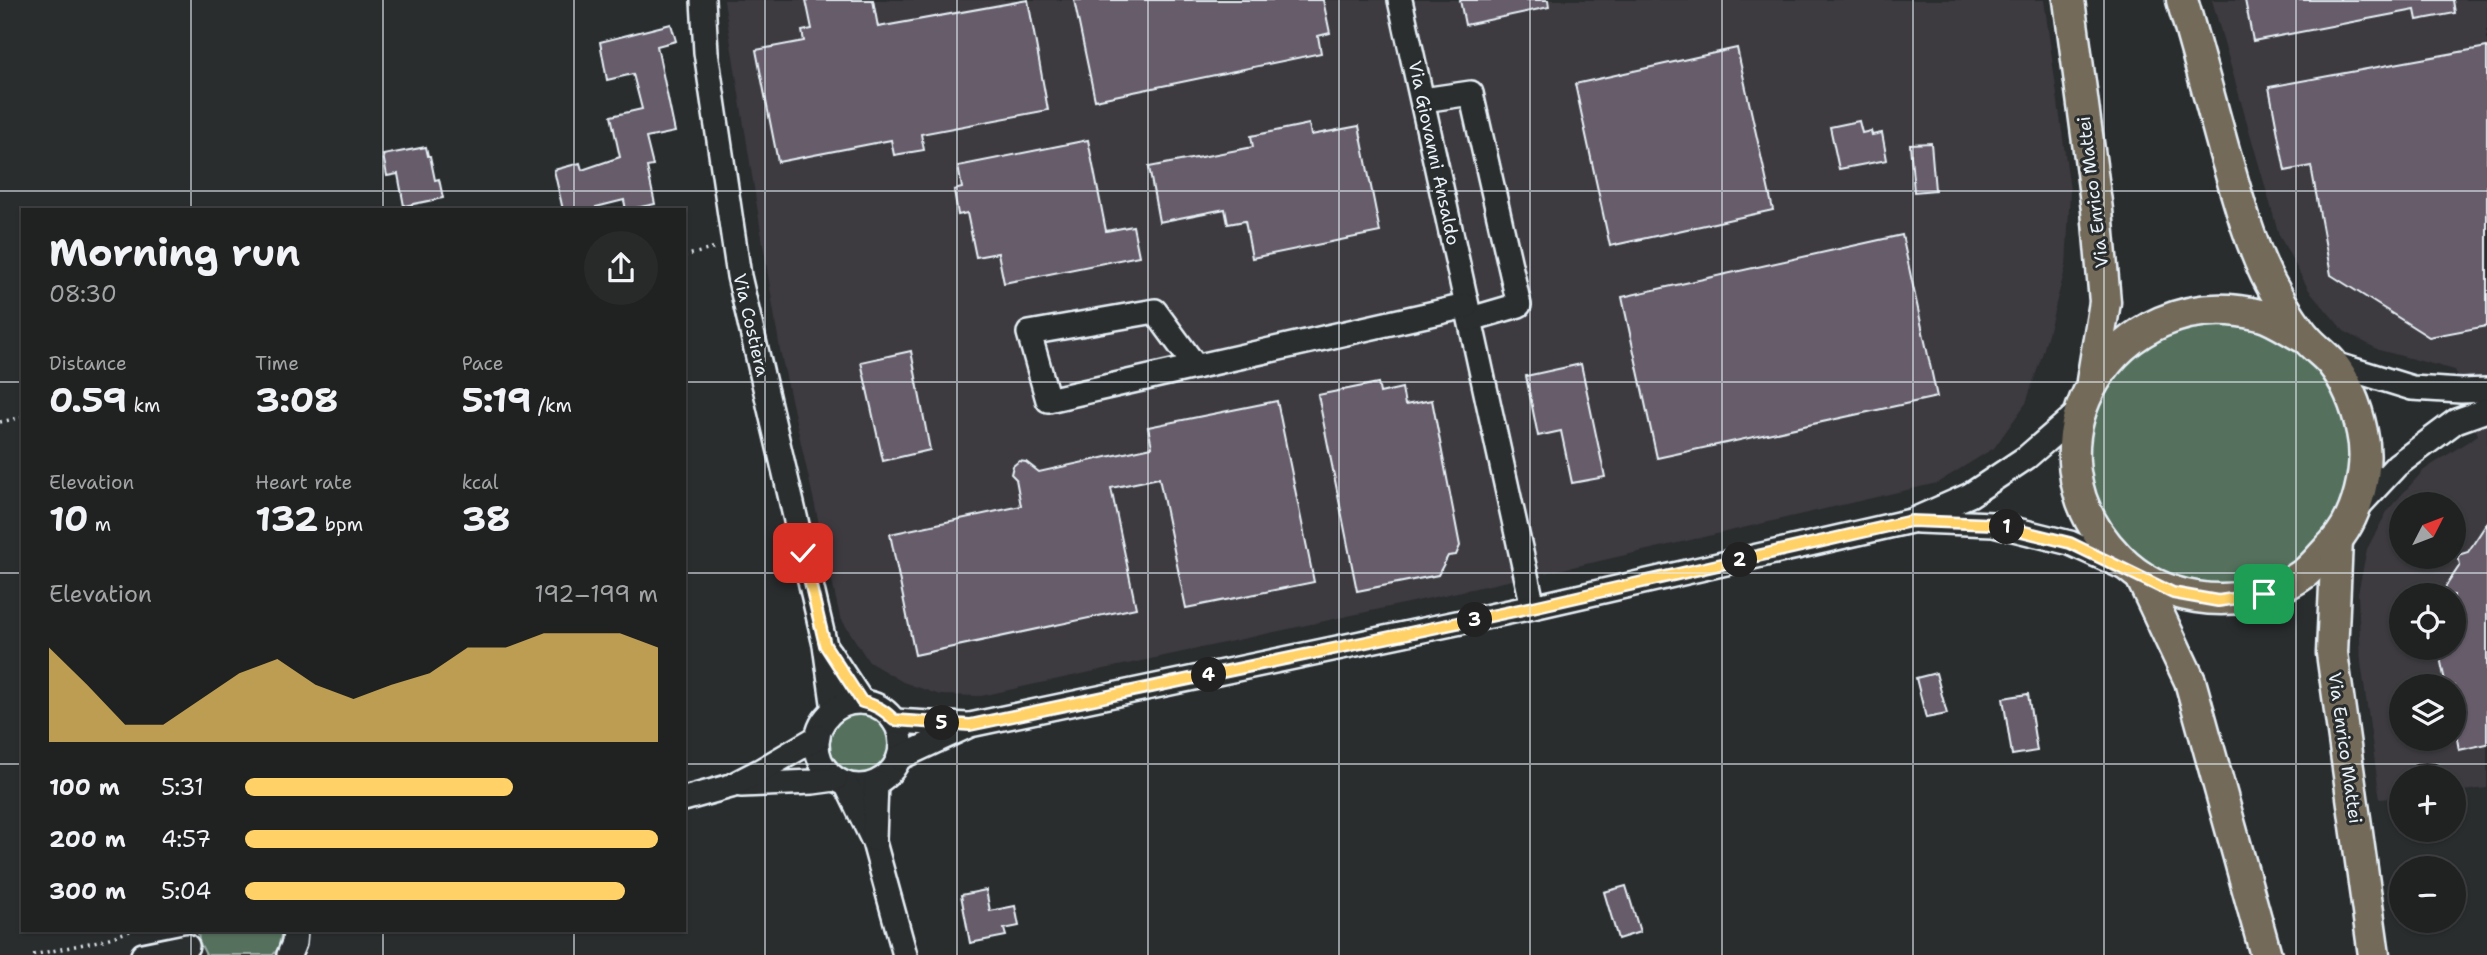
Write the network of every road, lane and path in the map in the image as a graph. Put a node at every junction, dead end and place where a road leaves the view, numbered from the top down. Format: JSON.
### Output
{"nodes":[{"id":1,"x":703,"y":0,"type":"edge"},
{"id":2,"x":1400,"y":0,"type":"edge"},
{"id":3,"x":2069,"y":0,"type":"edge"},
{"id":4,"x":2182,"y":0,"type":"edge"},
{"id":5,"x":1423,"y":100,"type":"junction"},
{"id":6,"x":734,"y":244,"type":"junction"},
{"id":7,"x":686,"y":256,"type":"edge"},
{"id":8,"x":1469,"y":312,"type":"junction"},
{"id":9,"x":2305,"y":338,"type":"junction"},
{"id":10,"x":2332,"y":363,"type":"junction"},
{"id":11,"x":1196,"y":367,"type":"junction"},
{"id":12,"x":2092,"y":383,"type":"junction"},
{"id":13,"x":2487,"y":390,"type":"edge"},
{"id":14,"x":2487,"y":410,"type":"edge"},
{"id":15,"x":2080,"y":411,"type":"junction"},
{"id":16,"x":21,"y":417,"type":"edge"},
{"id":17,"x":0,"y":422,"type":"edge"},
{"id":18,"x":2353,"y":512,"type":"junction"},
{"id":19,"x":1911,"y":521,"type":"junction"},
{"id":20,"x":2337,"y":540,"type":"junction"},
{"id":21,"x":2137,"y":574,"type":"junction"},
{"id":22,"x":1533,"y":607,"type":"junction"},
{"id":23,"x":825,"y":645,"type":"junction"},
{"id":24,"x":862,"y":702,"type":"junction"},
{"id":25,"x":834,"y":710,"type":"junction"},
{"id":26,"x":894,"y":720,"type":"junction"},
{"id":27,"x":970,"y":725,"type":"junction"},
{"id":28,"x":818,"y":737,"type":"junction"},
{"id":29,"x":899,"y":758,"type":"junction"},
{"id":30,"x":841,"y":781,"type":"junction"},
{"id":31,"x":876,"y":783,"type":"junction"},
{"id":32,"x":731,"y":786,"type":"junction"},
{"id":33,"x":686,"y":798,"type":"edge"},
{"id":34,"x":874,"y":842,"type":"junction"},
{"id":35,"x":127,"y":932,"type":"edge"},
{"id":36,"x":295,"y":932,"type":"edge"},
{"id":37,"x":188,"y":944,"type":"edge"},
{"id":38,"x":33,"y":955,"type":"edge"},
{"id":39,"x":143,"y":955,"type":"edge"},
{"id":40,"x":289,"y":955,"type":"edge"},
{"id":41,"x":905,"y":955,"type":"edge"},
{"id":42,"x":2266,"y":955,"type":"edge"},
{"id":43,"x":2374,"y":955,"type":"edge"}],
"edges":[{"from":1,"to":6,"type":"street","name":"Via Costiera"},
{"from":2,"to":5,"type":"street","name":"Via Giovanni Ansaldo"},
{"from":3,"to":12,"type":"main road","name":"Via Enrico Mattei"},
{"from":4,"to":9,"type":"main road"},
{"from":5,"to":8,"type":"street","name":"Via Giovanni Ansaldo"},
{"from":5,"to":8,"type":"street"},
{"from":6,"to":7,"type":"path"},
{"from":6,"to":23,"type":"street","name":"Via Costiera"},
{"from":8,"to":11,"type":"street"},
{"from":8,"to":22,"type":"street","name":"Via Giovanni Ansaldo"},
{"from":9,"to":10,"type":"main road"},
{"from":9,"to":12,"type":"main road"},
{"from":10,"to":13,"type":"street"},
{"from":10,"to":18,"type":"main road"},
{"from":11,"to":11,"type":"street"},
{"from":12,"to":15,"type":"main road"},
{"from":14,"to":18,"type":"street"},
{"from":15,"to":19,"type":"street"},
{"from":15,"to":21,"type":"main road"},
{"from":16,"to":17,"type":"path"},
{"from":18,"to":20,"type":"main road"},
{"from":19,"to":21,"type":"street"},
{"from":19,"to":22,"type":"street"},
{"from":20,"to":21,"type":"main road"},
{"from":20,"to":43,"type":"main road","name":"Via Enrico Mattei"},
{"from":21,"to":42,"type":"main road"},
{"from":22,"to":27,"type":"street"},
{"from":23,"to":24,"type":"street","name":"Via Costiera"},
{"from":23,"to":25,"type":"street","name":"Via Costiera"},
{"from":24,"to":25,"type":"street"},
{"from":24,"to":26,"type":"street"},
{"from":25,"to":28,"type":"street"},
{"from":26,"to":27,"type":"street"},
{"from":26,"to":29,"type":"street"},
{"from":27,"to":29,"type":"street"},
{"from":28,"to":30,"type":"street"},
{"from":28,"to":32,"type":"street"},
{"from":29,"to":31,"type":"street"},
{"from":30,"to":31,"type":"street"},
{"from":30,"to":32,"type":"street"},
{"from":30,"to":34,"type":"street"},
{"from":31,"to":34,"type":"street"},
{"from":32,"to":33,"type":"street"},
{"from":34,"to":41,"type":"street"},
{"from":35,"to":38,"type":"path"},
{"from":36,"to":40,"type":"street"},
{"from":37,"to":39,"type":"street"}]}
